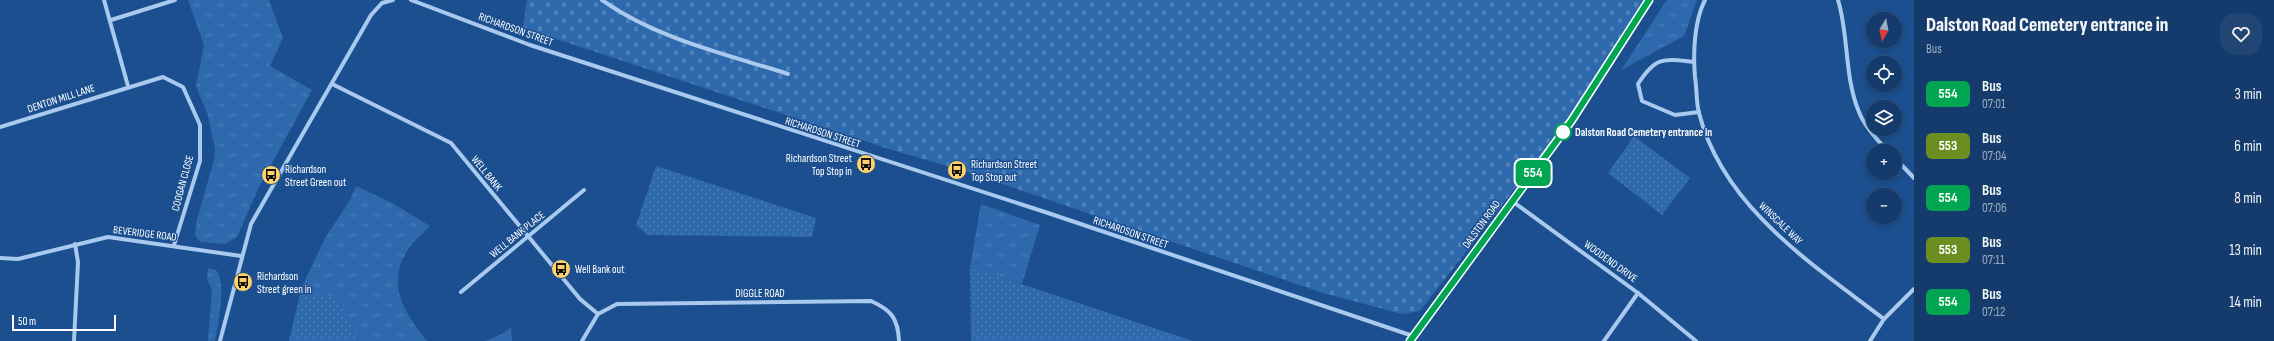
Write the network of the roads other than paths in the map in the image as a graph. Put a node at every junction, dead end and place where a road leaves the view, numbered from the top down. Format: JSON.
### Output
{"nodes":[{"id":1,"x":104,"y":0,"type":"edge"},
{"id":2,"x":174,"y":0,"type":"edge"},
{"id":3,"x":378,"y":0,"type":"edge"},
{"id":4,"x":393,"y":0,"type":"edge"},
{"id":5,"x":411,"y":0,"type":"edge"},
{"id":6,"x":602,"y":0,"type":"edge"},
{"id":7,"x":1649,"y":0,"type":"edge"},
{"id":8,"x":1705,"y":0,"type":"edge"},
{"id":9,"x":1838,"y":0,"type":"edge"},
{"id":10,"x":382,"y":4,"type":"junction"},
{"id":11,"x":111,"y":20,"type":"junction"},
{"id":12,"x":1694,"y":62,"type":"junction"},
{"id":13,"x":788,"y":74,"type":"dead end"},
{"id":14,"x":332,"y":84,"type":"junction"},
{"id":15,"x":128,"y":86,"type":"junction"},
{"id":16,"x":1699,"y":112,"type":"junction"},
{"id":17,"x":0,"y":127,"type":"edge"},
{"id":18,"x":1883,"y":144,"type":"edge"},
{"id":19,"x":1902,"y":165,"type":"edge"},
{"id":20,"x":1914,"y":178,"type":"edge"},
{"id":21,"x":584,"y":190,"type":"dead end"},
{"id":22,"x":1512,"y":201,"type":"junction"},
{"id":23,"x":528,"y":238,"type":"junction"},
{"id":24,"x":75,"y":244,"type":"junction"},
{"id":25,"x":174,"y":245,"type":"junction"},
{"id":26,"x":241,"y":256,"type":"junction"},
{"id":27,"x":0,"y":258,"type":"edge"},
{"id":28,"x":1914,"y":289,"type":"edge"},
{"id":29,"x":460,"y":292,"type":"dead end"},
{"id":30,"x":1638,"y":292,"type":"junction"},
{"id":31,"x":598,"y":314,"type":"junction"},
{"id":32,"x":1884,"y":319,"type":"junction"},
{"id":33,"x":1411,"y":338,"type":"edge"},
{"id":34,"x":74,"y":341,"type":"edge"},
{"id":35,"x":220,"y":341,"type":"edge"},
{"id":36,"x":582,"y":341,"type":"edge"},
{"id":37,"x":899,"y":341,"type":"edge"},
{"id":38,"x":1604,"y":341,"type":"edge"},
{"id":39,"x":1696,"y":341,"type":"edge"},
{"id":40,"x":1870,"y":341,"type":"edge"}],
"edges":[{"from":1,"to":11,"type":"street"},
{"from":2,"to":11,"type":"street"},
{"from":3,"to":10,"type":"street"},
{"from":4,"to":10,"type":"street"},
{"from":5,"to":33,"type":"street","name":"RICHARDSON STREET"},
{"from":6,"to":13,"type":"street"},
{"from":7,"to":22,"type":"main road","name":"DALSTON ROAD"},
{"from":8,"to":12,"type":"street","name":"WINSCALE WAY"},
{"from":9,"to":18,"type":"street"},
{"from":10,"to":14,"type":"street"},
{"from":11,"to":15,"type":"street"},
{"from":12,"to":16,"type":"street","name":"WINSCALE WAY"},
{"from":12,"to":16,"type":"street"},
{"from":14,"to":23,"type":"street","name":"WELL BANK"},
{"from":14,"to":26,"type":"street"},
{"from":15,"to":17,"type":"street","name":"DENTON MILL LANE"},
{"from":15,"to":25,"type":"street","name":"COOGAN CLOSE"},
{"from":16,"to":32,"type":"street","name":"WINSCALE WAY"},
{"from":19,"to":20,"type":"street"},
{"from":21,"to":23,"type":"street","name":"WELL BANK PLACE"},
{"from":22,"to":30,"type":"street","name":"WOODEND DRIVE"},
{"from":22,"to":33,"type":"main road","name":"DALSTON ROAD"},
{"from":23,"to":29,"type":"street","name":"WELL BANK PLACE"},
{"from":23,"to":31,"type":"street","name":"WELL BANK"},
{"from":24,"to":25,"type":"street","name":"BEVERIDGE ROAD"},
{"from":24,"to":27,"type":"street","name":"BEVERIDGE ROAD"},
{"from":24,"to":34,"type":"street"},
{"from":25,"to":26,"type":"street","name":"BEVERIDGE ROAD"},
{"from":26,"to":35,"type":"street"},
{"from":28,"to":32,"type":"street"},
{"from":30,"to":38,"type":"street"},
{"from":30,"to":39,"type":"street","name":"WOODEND DRIVE"},
{"from":31,"to":36,"type":"street"},
{"from":31,"to":37,"type":"street","name":"DIGGLE ROAD"},
{"from":32,"to":40,"type":"street"}]}
